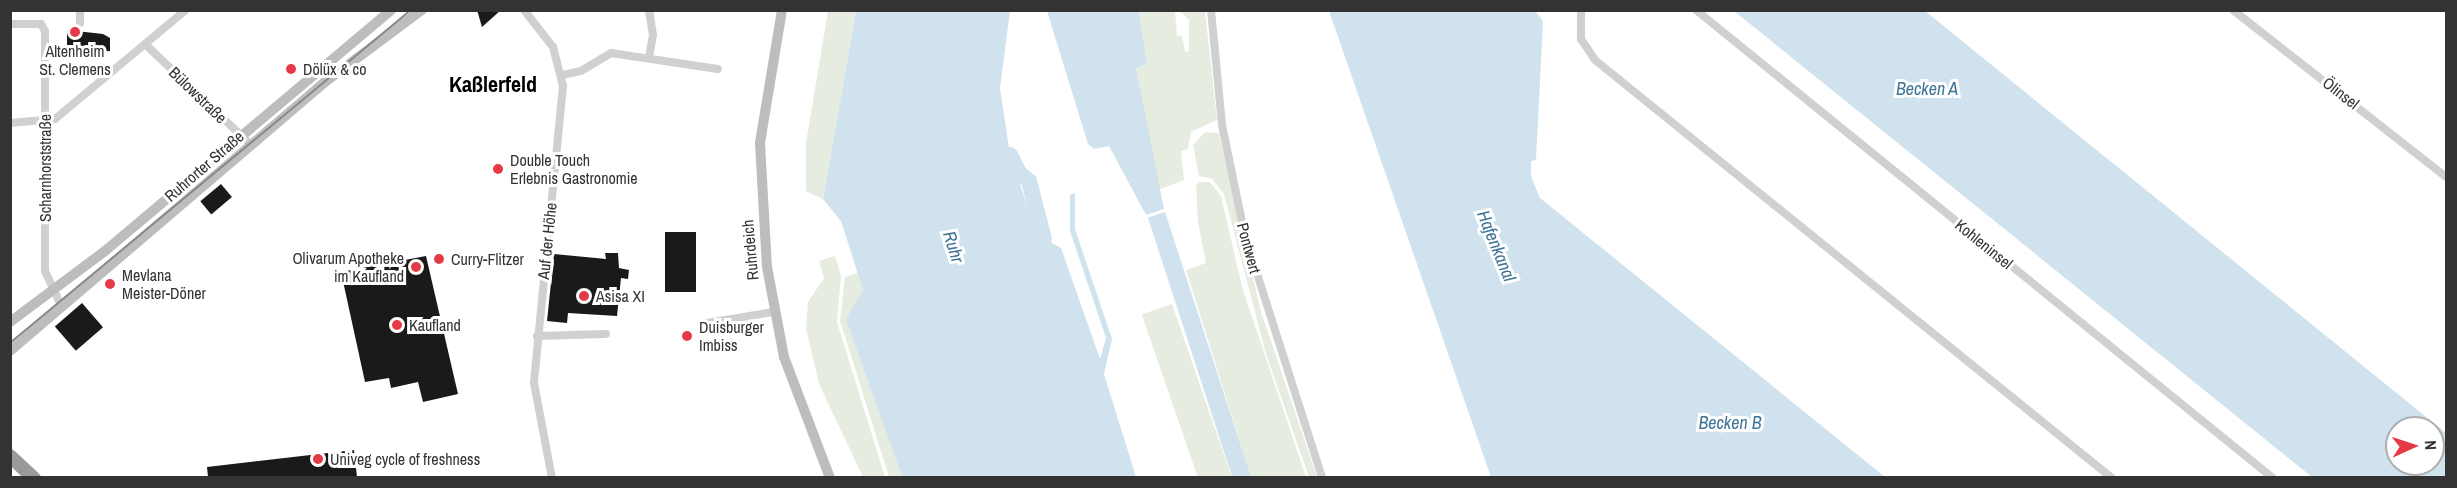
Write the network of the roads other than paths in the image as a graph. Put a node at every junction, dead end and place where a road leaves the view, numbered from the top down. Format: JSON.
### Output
{"nodes":[{"id":1,"x":80,"y":10,"type":"edge"},
{"id":2,"x":186,"y":10,"type":"edge"},
{"id":3,"x":391,"y":10,"type":"edge"},
{"id":4,"x":422,"y":10,"type":"edge"},
{"id":5,"x":524,"y":10,"type":"edge"},
{"id":6,"x":648,"y":10,"type":"edge"},
{"id":7,"x":782,"y":10,"type":"edge"},
{"id":8,"x":1211,"y":10,"type":"edge"},
{"id":9,"x":1581,"y":10,"type":"edge"},
{"id":10,"x":1695,"y":10,"type":"edge"},
{"id":11,"x":2233,"y":10,"type":"edge"},
{"id":12,"x":80,"y":23,"type":"dead end"},
{"id":13,"x":10,"y":24,"type":"edge"},
{"id":14,"x":145,"y":44,"type":"junction"},
{"id":15,"x":650,"y":58,"type":"junction"},
{"id":16,"x":718,"y":69,"type":"dead end"},
{"id":17,"x":562,"y":75,"type":"junction"},
{"id":18,"x":10,"y":123,"type":"edge"},
{"id":19,"x":45,"y":123,"type":"junction"},
{"id":20,"x":241,"y":136,"type":"junction"},
{"id":21,"x":250,"y":145,"type":"junction"},
{"id":22,"x":2446,"y":177,"type":"edge"},
{"id":23,"x":50,"y":290,"type":"junction"},
{"id":24,"x":62,"y":307,"type":"junction"},
{"id":25,"x":773,"y":312,"type":"junction"},
{"id":26,"x":10,"y":322,"type":"edge"},
{"id":27,"x":701,"y":324,"type":"dead end"},
{"id":28,"x":606,"y":334,"type":"dead end"},
{"id":29,"x":537,"y":336,"type":"junction"},
{"id":30,"x":10,"y":351,"type":"edge"},
{"id":31,"x":13,"y":458,"type":"edge"},
{"id":32,"x":34,"y":477,"type":"edge"},
{"id":33,"x":552,"y":477,"type":"edge"},
{"id":34,"x":831,"y":477,"type":"edge"},
{"id":35,"x":1322,"y":477,"type":"edge"},
{"id":36,"x":2112,"y":477,"type":"edge"},
{"id":37,"x":2273,"y":477,"type":"edge"}],
"edges":[{"from":1,"to":12,"type":"street"},
{"from":2,"to":14,"type":"street"},
{"from":3,"to":20,"type":"main road","name":"Ruhrorter Straße"},
{"from":4,"to":21,"type":"main road","name":"Ruhrorter Straße"},
{"from":5,"to":17,"type":"street","name":"Auf der Höhe"},
{"from":6,"to":15,"type":"street"},
{"from":7,"to":25,"type":"main road","name":"Ruhrdeich"},
{"from":8,"to":35,"type":"street","name":"Pontwert"},
{"from":9,"to":36,"type":"street"},
{"from":10,"to":37,"type":"street","name":"Kohleninsel"},
{"from":11,"to":22,"type":"street","name":"Ölinsel"},
{"from":13,"to":19,"type":"street","name":"Scharnhorststraße"},
{"from":14,"to":19,"type":"street"},
{"from":14,"to":20,"type":"street","name":"Bülowstraße"},
{"from":15,"to":16,"type":"street"},
{"from":15,"to":17,"type":"street"},
{"from":17,"to":29,"type":"street","name":"Auf der Höhe"},
{"from":18,"to":19,"type":"street"},
{"from":19,"to":23,"type":"street","name":"Scharnhorststraße"},
{"from":20,"to":21,"type":"street","name":"Bülowstraße"},
{"from":20,"to":23,"type":"main road","name":"Ruhrorter Straße"},
{"from":21,"to":24,"type":"main road","name":"Ruhrorter Straße"},
{"from":23,"to":24,"type":"street","name":"Scharnhorststraße"},
{"from":23,"to":26,"type":"main road","name":"Ruhrorter Straße"},
{"from":24,"to":30,"type":"main road","name":"Ruhrorter Straße"},
{"from":25,"to":27,"type":"street"},
{"from":25,"to":34,"type":"main road","name":"Ruhrdeich"},
{"from":28,"to":29,"type":"street"},
{"from":29,"to":33,"type":"street","name":"Auf der Höhe"},
{"from":31,"to":32,"type":"highway"}]}
